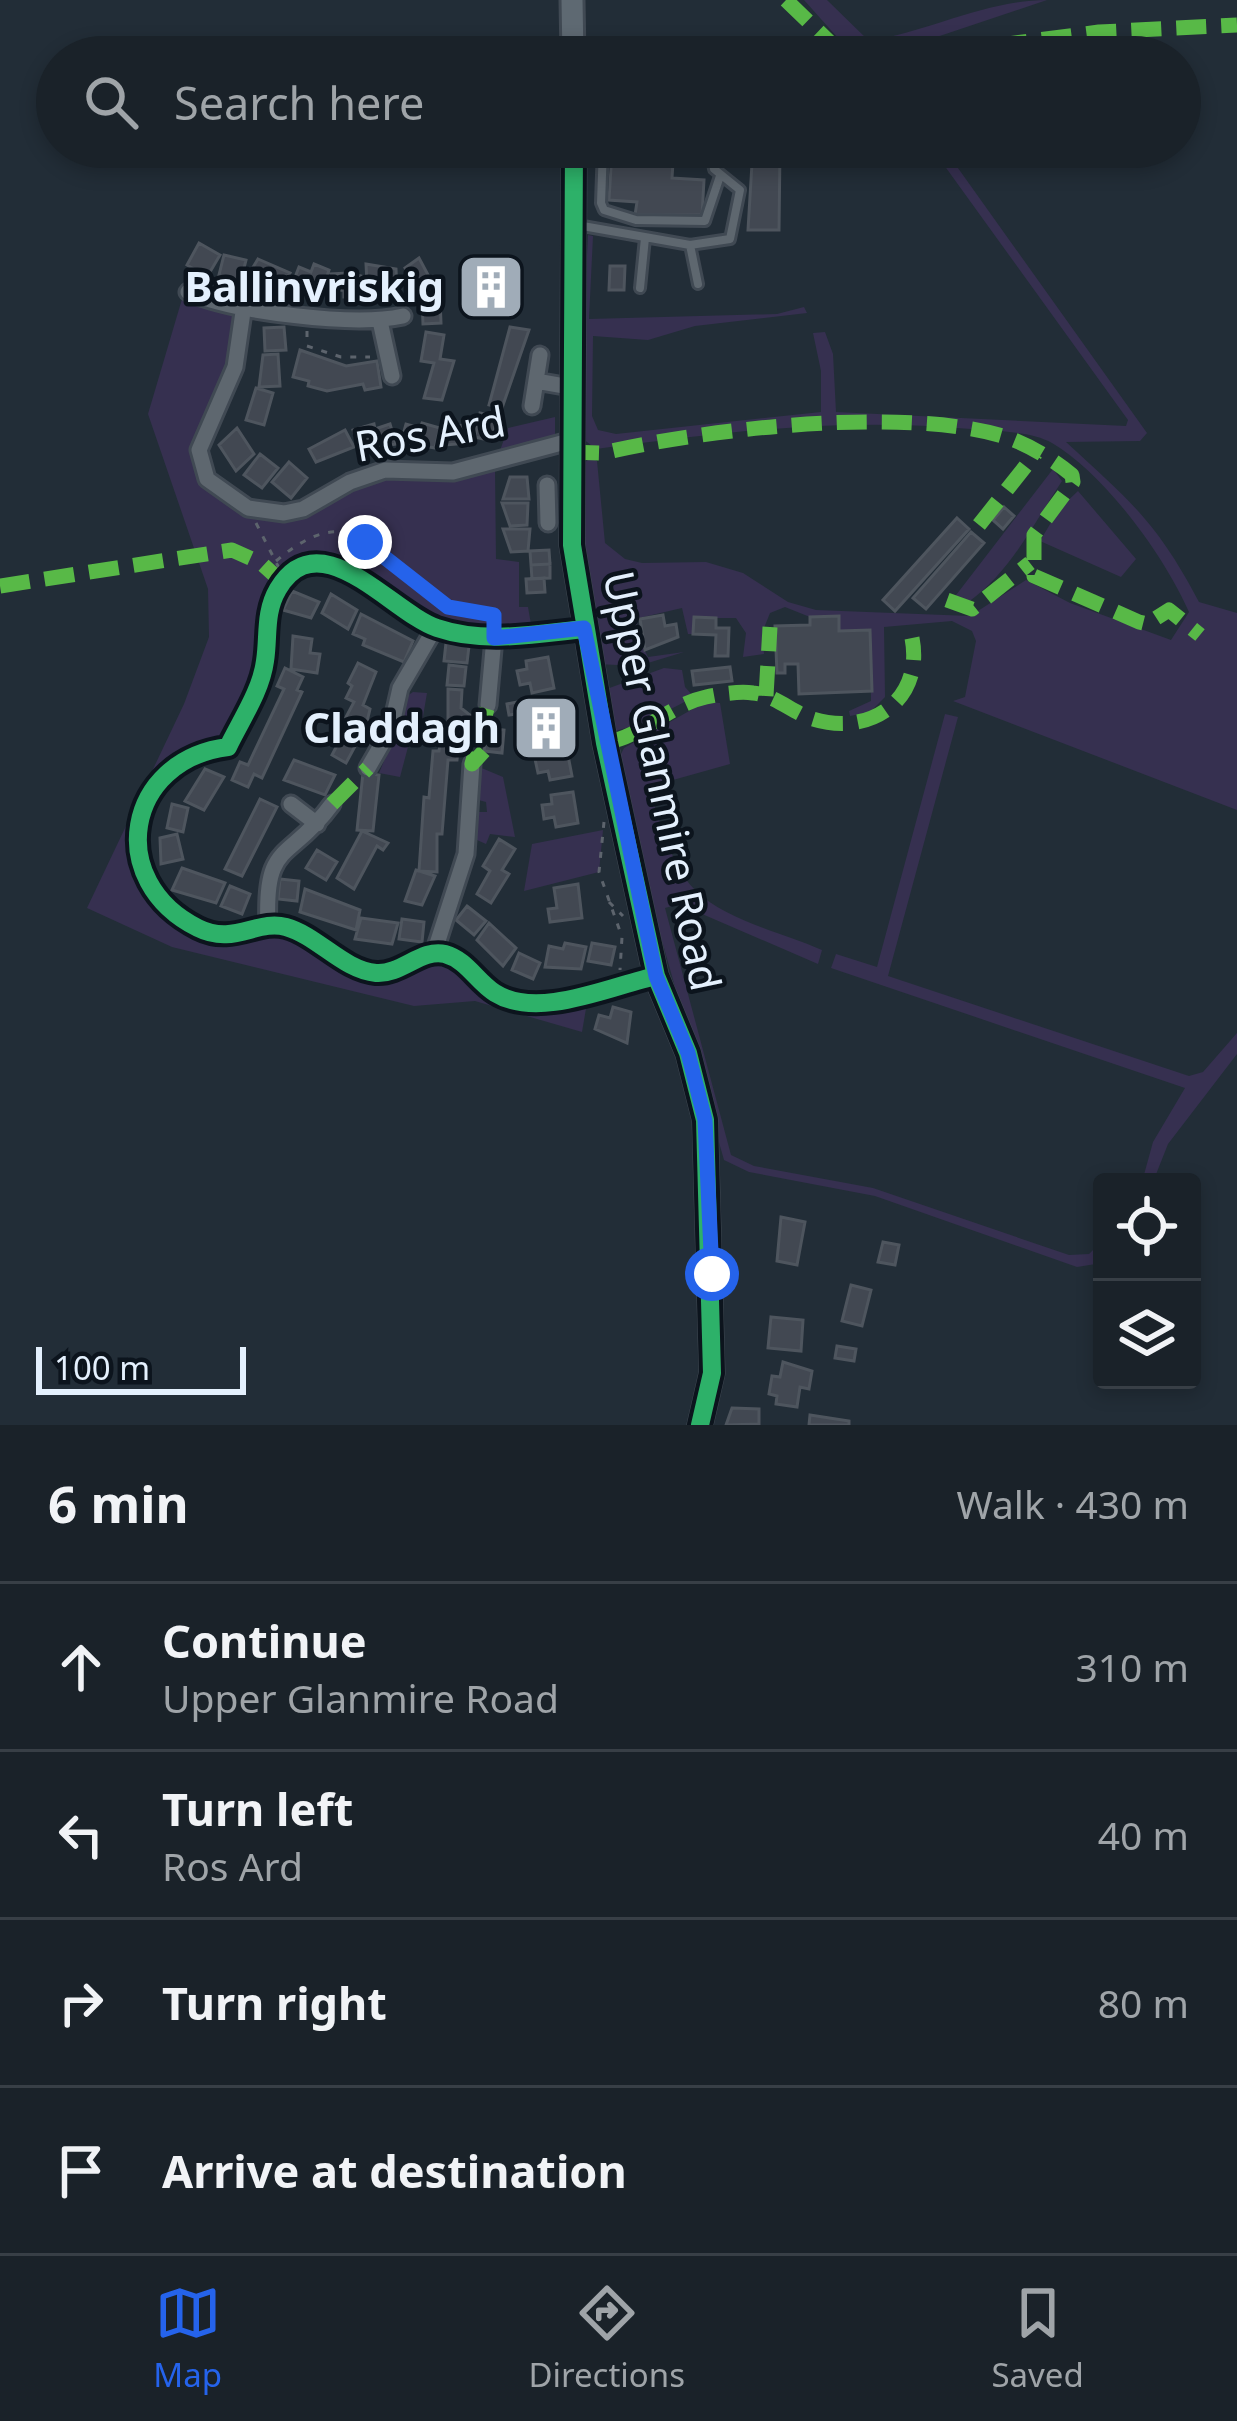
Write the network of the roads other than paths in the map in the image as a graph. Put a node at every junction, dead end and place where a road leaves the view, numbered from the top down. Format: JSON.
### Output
{"nodes":[{"id":1,"x":572,"y":0,"type":"edge"},
{"id":2,"x":572,"y":36,"type":"edge"},
{"id":3,"x":574,"y":168,"type":"edge"},
{"id":4,"x":603,"y":168,"type":"edge"},
{"id":5,"x":718,"y":168,"type":"edge"},
{"id":6,"x":720,"y":176,"type":"junction"},
{"id":7,"x":574,"y":225,"type":"junction"},
{"id":8,"x":644,"y":238,"type":"junction"},
{"id":9,"x":690,"y":245,"type":"junction"},
{"id":10,"x":698,"y":284,"type":"dead end"},
{"id":11,"x":640,"y":288,"type":"dead end"},
{"id":12,"x":188,"y":292,"type":"dead end"},
{"id":13,"x":243,"y":312,"type":"junction"},
{"id":14,"x":403,"y":316,"type":"dead end"},
{"id":15,"x":380,"y":321,"type":"junction"},
{"id":16,"x":540,"y":355,"type":"dead end"},
{"id":17,"x":392,"y":376,"type":"dead end"},
{"id":18,"x":536,"y":381,"type":"junction"},
{"id":19,"x":570,"y":387,"type":"junction"},
{"id":20,"x":532,"y":406,"type":"dead end"},
{"id":21,"x":569,"y":440,"type":"junction"},
{"id":22,"x":547,"y":485,"type":"dead end"},
{"id":23,"x":571,"y":506,"type":"junction"},
{"id":24,"x":435,"y":628,"type":"junction"},
{"id":25,"x":584,"y":628,"type":"junction"},
{"id":26,"x":494,"y":638,"type":"junction"},
{"id":27,"x":488,"y":705,"type":"dead end"},
{"id":28,"x":472,"y":764,"type":"dead end"},
{"id":29,"x":368,"y":768,"type":"dead end"},
{"id":30,"x":291,"y":804,"type":"dead end"},
{"id":31,"x":332,"y":804,"type":"dead end"},
{"id":32,"x":317,"y":824,"type":"junction"},
{"id":33,"x":268,"y":926,"type":"junction"},
{"id":34,"x":434,"y":952,"type":"junction"},
{"id":35,"x":656,"y":976,"type":"junction"},
{"id":36,"x":700,"y":1425,"type":"edge"}],
"edges":[{"from":1,"to":2,"type":"main road"},
{"from":3,"to":7,"type":"main road","name":"Upper Glanmire Road"},
{"from":4,"to":6,"type":"lane"},
{"from":5,"to":6,"type":"lane"},
{"from":6,"to":9,"type":"lane"},
{"from":7,"to":8,"type":"lane"},
{"from":7,"to":19,"type":"main road","name":"Upper Glanmire Road"},
{"from":8,"to":9,"type":"lane"},
{"from":8,"to":11,"type":"lane"},
{"from":9,"to":10,"type":"lane"},
{"from":12,"to":13,"type":"street"},
{"from":13,"to":15,"type":"street"},
{"from":13,"to":21,"type":"street","name":"Ros Ard"},
{"from":14,"to":15,"type":"street"},
{"from":15,"to":17,"type":"street","name":"Ros Ard"},
{"from":16,"to":18,"type":"street","name":"Ros Ard"},
{"from":18,"to":19,"type":"street","name":"Ros Ard"},
{"from":18,"to":20,"type":"street","name":"Ros Ard"},
{"from":19,"to":21,"type":"main road","name":"Upper Glanmire Road"},
{"from":21,"to":23,"type":"main road","name":"Upper Glanmire Road"},
{"from":22,"to":23,"type":"street"},
{"from":23,"to":25,"type":"main road","name":"Upper Glanmire Road"},
{"from":24,"to":26,"type":"street"},
{"from":24,"to":29,"type":"street"},
{"from":24,"to":33,"type":"street"},
{"from":25,"to":26,"type":"street"},
{"from":25,"to":35,"type":"main road","name":"Upper Glanmire Road"},
{"from":26,"to":27,"type":"street"},
{"from":28,"to":34,"type":"street"},
{"from":30,"to":32,"type":"street"},
{"from":31,"to":32,"type":"street"},
{"from":32,"to":33,"type":"street"},
{"from":33,"to":34,"type":"street"},
{"from":34,"to":35,"type":"street"},
{"from":35,"to":36,"type":"main road","name":"Upper Glanmire Road"}]}
